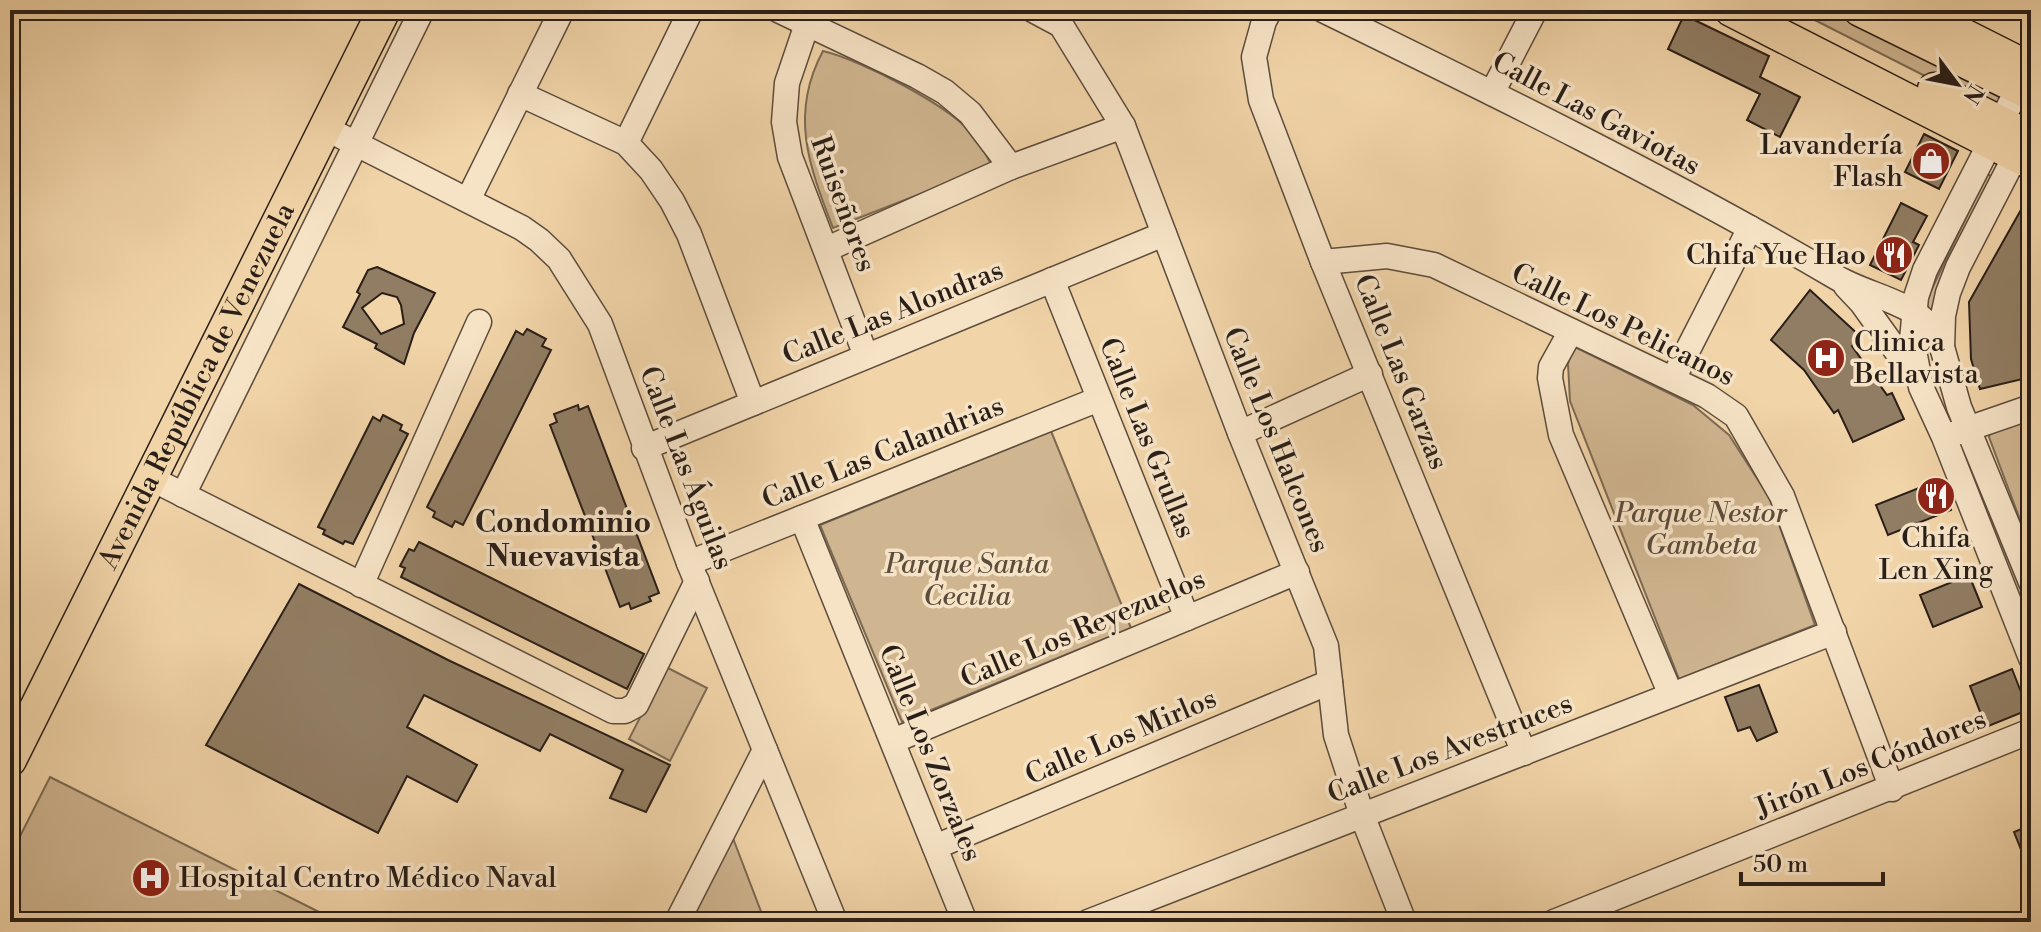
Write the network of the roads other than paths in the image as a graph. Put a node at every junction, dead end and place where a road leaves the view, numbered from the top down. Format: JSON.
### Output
{"nodes":[{"id":1,"x":384,"y":10,"type":"edge"},
{"id":2,"x":422,"y":10,"type":"edge"},
{"id":3,"x":562,"y":10,"type":"edge"},
{"id":4,"x":691,"y":10,"type":"edge"},
{"id":5,"x":778,"y":10,"type":"edge"},
{"id":6,"x":1033,"y":10,"type":"edge"},
{"id":7,"x":1270,"y":10,"type":"edge"},
{"id":8,"x":1323,"y":10,"type":"edge"},
{"id":9,"x":1535,"y":10,"type":"edge"},
{"id":10,"x":1731,"y":10,"type":"edge"},
{"id":11,"x":1779,"y":10,"type":"edge"},
{"id":12,"x":1860,"y":10,"type":"edge"},
{"id":13,"x":1914,"y":10,"type":"edge"},
{"id":14,"x":1064,"y":17,"type":"edge"},
{"id":15,"x":807,"y":24,"type":"junction"},
{"id":16,"x":2027,"y":80,"type":"edge"},
{"id":17,"x":1492,"y":93,"type":"junction"},
{"id":18,"x":520,"y":94,"type":"junction"},
{"id":19,"x":1123,"y":126,"type":"junction"},
{"id":20,"x":325,"y":128,"type":"junction"},
{"id":21,"x":2018,"y":140,"type":"edge"},
{"id":22,"x":626,"y":143,"type":"junction"},
{"id":23,"x":356,"y":144,"type":"junction"},
{"id":24,"x":1011,"y":167,"type":"junction"},
{"id":25,"x":468,"y":200,"type":"junction"},
{"id":26,"x":1750,"y":228,"type":"junction"},
{"id":27,"x":1164,"y":234,"type":"junction"},
{"id":28,"x":827,"y":249,"type":"junction"},
{"id":29,"x":1323,"y":262,"type":"junction"},
{"id":30,"x":1838,"y":279,"type":"junction"},
{"id":31,"x":1052,"y":280,"type":"junction"},
{"id":32,"x":1914,"y":312,"type":"junction"},
{"id":33,"x":479,"y":322,"type":"dead end"},
{"id":34,"x":1571,"y":331,"type":"junction"},
{"id":35,"x":1942,"y":347,"type":"junction"},
{"id":36,"x":866,"y":356,"type":"junction"},
{"id":37,"x":1370,"y":374,"type":"junction"},
{"id":38,"x":1673,"y":379,"type":"junction"},
{"id":39,"x":1921,"y":387,"type":"junction"},
{"id":40,"x":1099,"y":399,"type":"junction"},
{"id":41,"x":753,"y":403,"type":"junction"},
{"id":42,"x":2031,"y":407,"type":"edge"},
{"id":43,"x":1967,"y":428,"type":"junction"},
{"id":44,"x":1240,"y":433,"type":"junction"},
{"id":45,"x":1944,"y":437,"type":"junction"},
{"id":46,"x":644,"y":448,"type":"junction"},
{"id":47,"x":150,"y":478,"type":"junction"},
{"id":48,"x":183,"y":495,"type":"junction"},
{"id":49,"x":802,"y":518,"type":"junction"},
{"id":50,"x":693,"y":572,"type":"junction"},
{"id":51,"x":1297,"y":572,"type":"junction"},
{"id":52,"x":2031,"y":582,"type":"edge"},
{"id":53,"x":361,"y":585,"type":"junction"},
{"id":54,"x":1187,"y":618,"type":"junction"},
{"id":55,"x":1834,"y":632,"type":"junction"},
{"id":56,"x":2031,"y":658,"type":"edge"},
{"id":57,"x":1330,"y":682,"type":"junction"},
{"id":58,"x":1671,"y":695,"type":"junction"},
{"id":59,"x":2031,"y":731,"type":"edge"},
{"id":60,"x":893,"y":741,"type":"junction"},
{"id":61,"x":765,"y":750,"type":"junction"},
{"id":62,"x":1524,"y":753,"type":"junction"},
{"id":63,"x":10,"y":760,"type":"edge"},
{"id":64,"x":1892,"y":789,"type":"junction"},
{"id":65,"x":1362,"y":815,"type":"junction"},
{"id":66,"x":935,"y":847,"type":"junction"},
{"id":67,"x":1602,"y":913,"type":"edge"},
{"id":68,"x":677,"y":922,"type":"edge"},
{"id":69,"x":835,"y":922,"type":"edge"},
{"id":70,"x":965,"y":922,"type":"edge"},
{"id":71,"x":1088,"y":922,"type":"edge"},
{"id":72,"x":1404,"y":922,"type":"edge"},
{"id":73,"x":1554,"y":922,"type":"edge"}],
"edges":[{"from":1,"to":20,"type":"main road","name":"Avenida República de Venezuela"},
{"from":2,"to":23,"type":"street"},
{"from":3,"to":18,"type":"street"},
{"from":4,"to":22,"type":"street"},
{"from":5,"to":15,"type":"street"},
{"from":6,"to":14,"type":"street","name":"Calle Los Halcones"},
{"from":7,"to":29,"type":"street","name":"Calle Las Garzas"},
{"from":8,"to":17,"type":"street","name":"Calle Las Gaviotas"},
{"from":9,"to":17,"type":"street"},
{"from":10,"to":21,"type":"main road"},
{"from":11,"to":21,"type":"main road"},
{"from":12,"to":16,"type":"main road"},
{"from":13,"to":16,"type":"main road"},
{"from":14,"to":19,"type":"street","name":"Calle Los Halcones"},
{"from":15,"to":24,"type":"street"},
{"from":15,"to":28,"type":"street","name":"Ruiseñores"},
{"from":16,"to":21,"type":"street"},
{"from":17,"to":26,"type":"street","name":"Calle Las Gaviotas"},
{"from":18,"to":22,"type":"street"},
{"from":18,"to":25,"type":"street"},
{"from":19,"to":24,"type":"street"},
{"from":19,"to":27,"type":"street","name":"Calle Los Halcones"},
{"from":20,"to":23,"type":"street","name":"Calle Las Águilas"},
{"from":20,"to":47,"type":"main road","name":"Avenida República de Venezuela"},
{"from":21,"to":32,"type":"street"},
{"from":21,"to":35,"type":"street"},
{"from":22,"to":41,"type":"street"},
{"from":23,"to":25,"type":"street","name":"Calle Las Águilas"},
{"from":23,"to":48,"type":"street"},
{"from":24,"to":28,"type":"street"},
{"from":25,"to":46,"type":"street","name":"Calle Las Águilas"},
{"from":26,"to":30,"type":"street","name":"Calle Las Gaviotas"},
{"from":26,"to":38,"type":"street"},
{"from":27,"to":31,"type":"street","name":"Calle Las Alondras"},
{"from":27,"to":44,"type":"street","name":"Calle Los Halcones"},
{"from":28,"to":36,"type":"street","name":"Ruiseñores"},
{"from":29,"to":34,"type":"street","name":"Calle Los Pelicanos"},
{"from":29,"to":37,"type":"street","name":"Calle Las Garzas"},
{"from":30,"to":32,"type":"street","name":"Calle Las Gaviotas"},
{"from":30,"to":39,"type":"street","name":"Calle Las Gaviotas"},
{"from":31,"to":36,"type":"street","name":"Calle Las Alondras"},
{"from":31,"to":40,"type":"street","name":"Calle Las Grullas"},
{"from":32,"to":35,"type":"street","name":"Calle Las Gaviotas"},
{"from":32,"to":39,"type":"street"},
{"from":33,"to":53,"type":"street"},
{"from":34,"to":38,"type":"street","name":"Calle Los Pelicanos"},
{"from":34,"to":58,"type":"street"},
{"from":35,"to":43,"type":"street"},
{"from":36,"to":41,"type":"street","name":"Calle Las Alondras"},
{"from":37,"to":44,"type":"street"},
{"from":37,"to":62,"type":"street","name":"Calle Las Garzas"},
{"from":38,"to":55,"type":"street","name":"Calle Los Pelicanos"},
{"from":39,"to":45,"type":"street"},
{"from":40,"to":49,"type":"street","name":"Calle Las Calandrias"},
{"from":40,"to":54,"type":"street","name":"Calle Las Grullas"},
{"from":41,"to":46,"type":"street","name":"Calle Las Alondras"},
{"from":42,"to":43,"type":"street"},
{"from":43,"to":45,"type":"street"},
{"from":43,"to":52,"type":"street"},
{"from":44,"to":51,"type":"street","name":"Calle Los Halcones"},
{"from":45,"to":56,"type":"street"},
{"from":46,"to":50,"type":"street","name":"Calle Las Águilas"},
{"from":47,"to":48,"type":"street"},
{"from":47,"to":63,"type":"main road","name":"Avenida República de Venezuela"},
{"from":48,"to":53,"type":"street"},
{"from":49,"to":50,"type":"street","name":"Calle Las Calandrias"},
{"from":49,"to":60,"type":"street","name":"Calle Los Zorzales"},
{"from":50,"to":53,"type":"street"},
{"from":50,"to":61,"type":"street","name":"Calle Las Águilas"},
{"from":51,"to":54,"type":"street","name":"Calle Los Reyezuelos"},
{"from":51,"to":57,"type":"street","name":"Calle Los Halcones"},
{"from":54,"to":60,"type":"street","name":"Calle Los Reyezuelos"},
{"from":55,"to":58,"type":"street","name":"Calle Los Avestruces"},
{"from":55,"to":64,"type":"street","name":"Calle Los Pelicanos"},
{"from":57,"to":65,"type":"street","name":"Calle Los Halcones"},
{"from":57,"to":66,"type":"street","name":"Calle Los Mirlos"},
{"from":58,"to":62,"type":"street","name":"Calle Los Avestruces"},
{"from":59,"to":64,"type":"street","name":"Jirón Los Cóndores"},
{"from":60,"to":66,"type":"street","name":"Calle Los Zorzales"},
{"from":61,"to":68,"type":"street"},
{"from":61,"to":69,"type":"street","name":"Calle Las Águilas"},
{"from":62,"to":65,"type":"street","name":"Calle Los Avestruces"},
{"from":64,"to":67,"type":"street","name":"Jirón Los Cóndores"},
{"from":65,"to":71,"type":"street","name":"Calle Los Avestruces"},
{"from":65,"to":72,"type":"street","name":"Calle Los Halcones"},
{"from":66,"to":70,"type":"street","name":"Calle Los Zorzales"},
{"from":67,"to":73,"type":"street","name":"Jirón Los Cóndores"}]}
